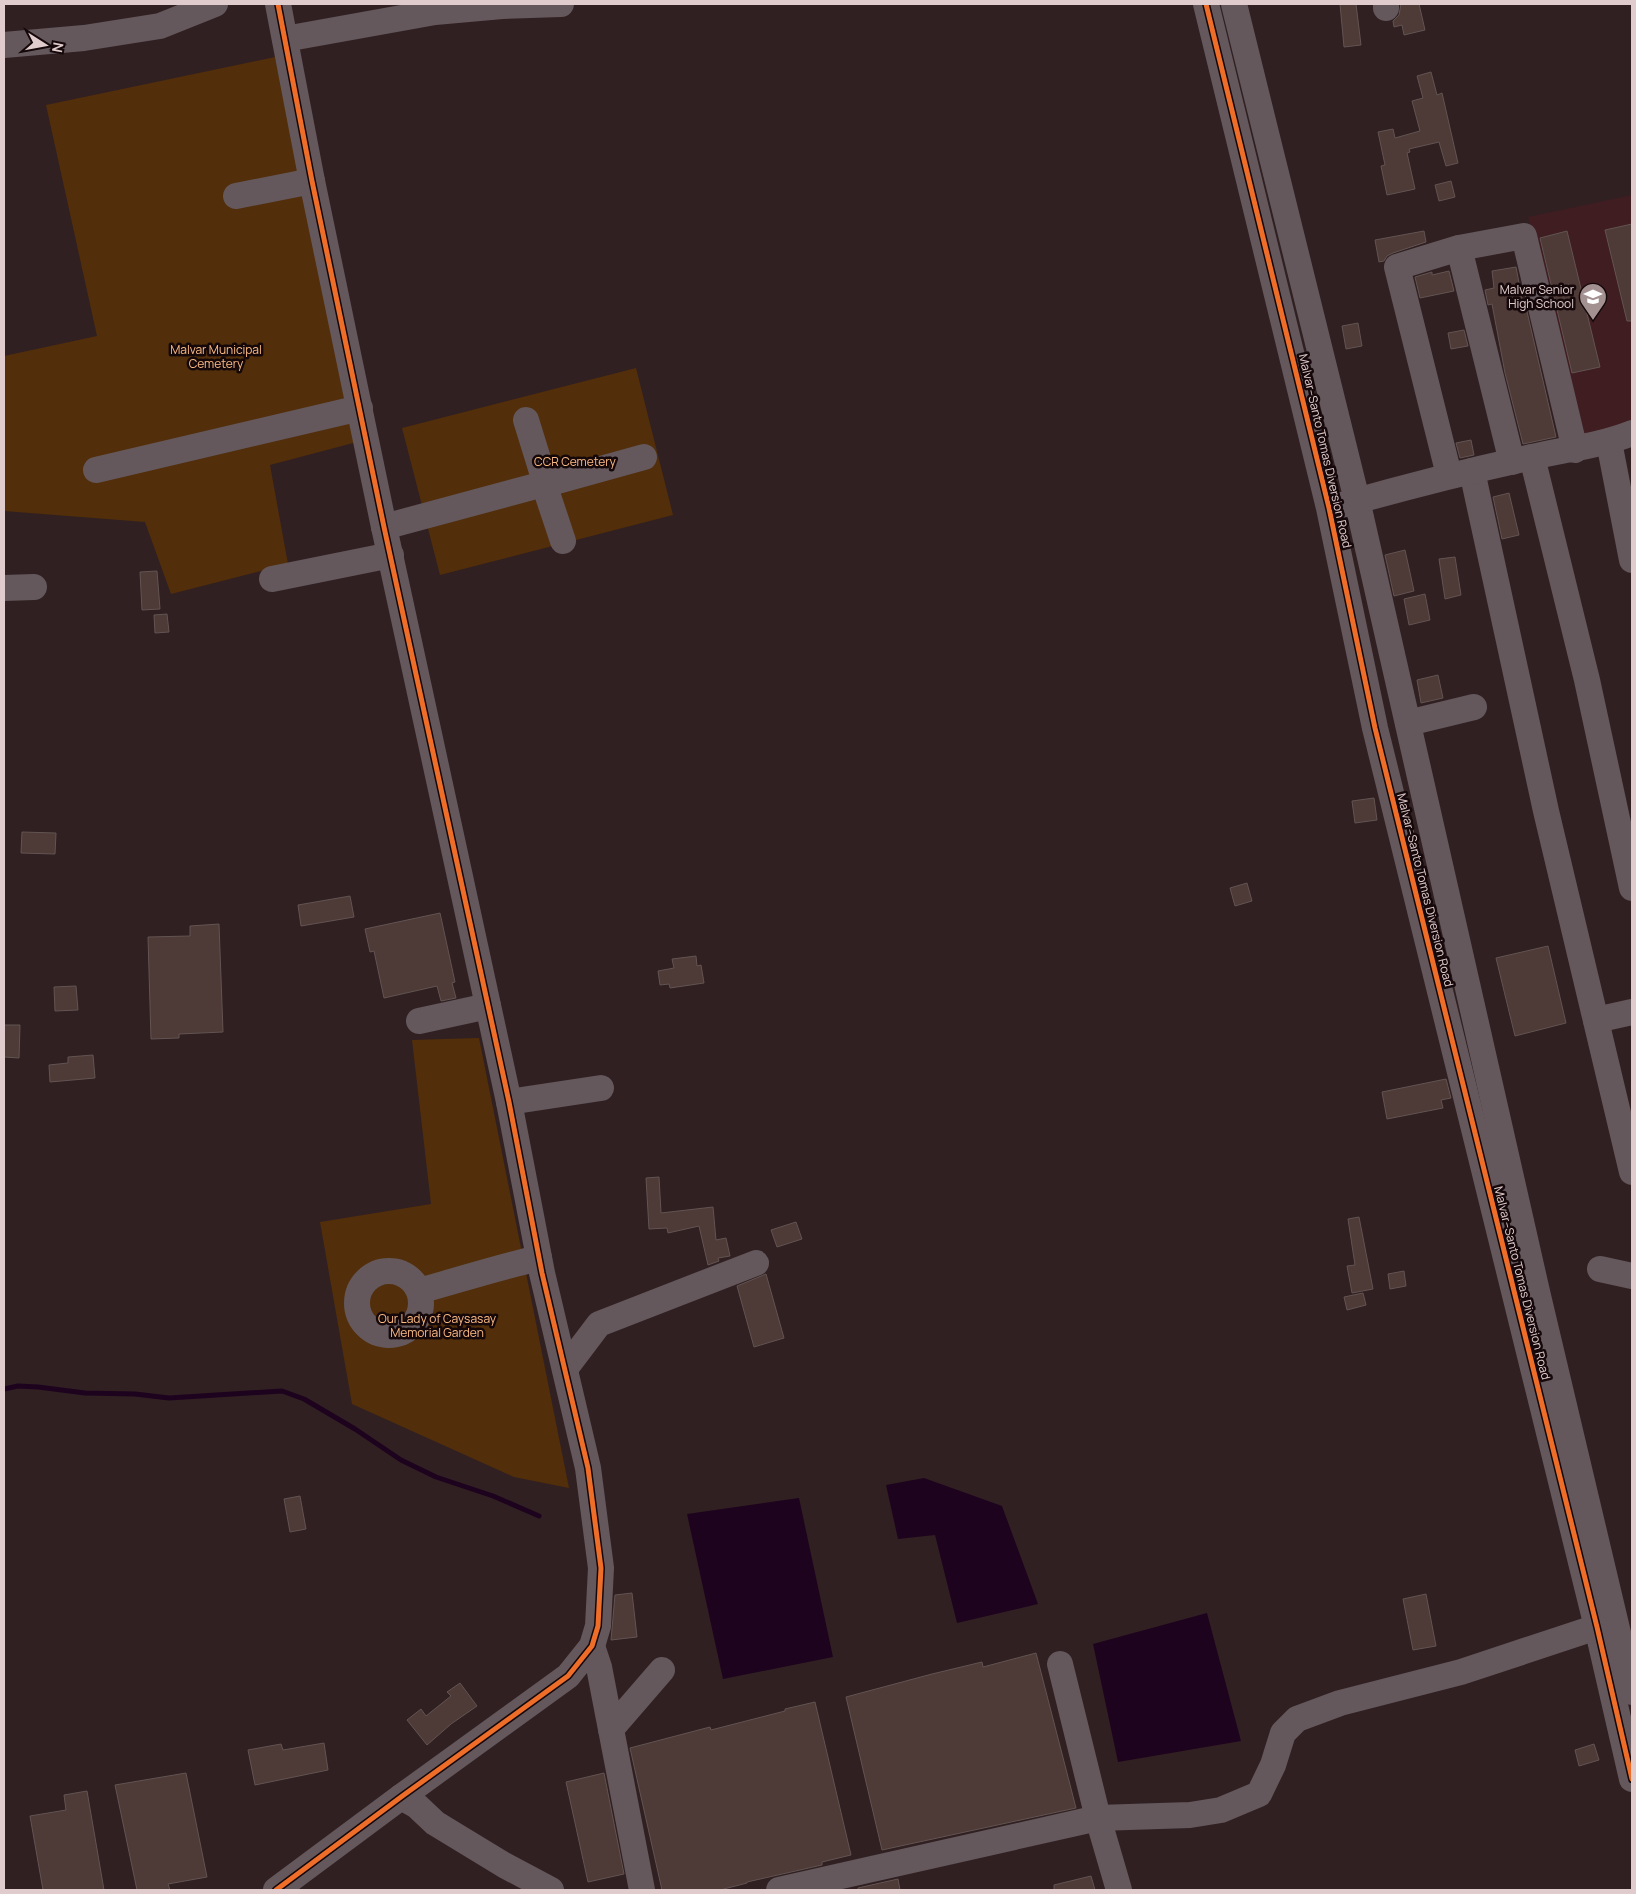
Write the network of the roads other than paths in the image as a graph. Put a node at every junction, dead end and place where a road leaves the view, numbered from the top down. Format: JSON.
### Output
{"nodes":[{"id":1,"x":215,"y":4,"type":"edge"},
{"id":2,"x":278,"y":4,"type":"edge"},
{"id":3,"x":561,"y":4,"type":"edge"},
{"id":4,"x":1206,"y":4,"type":"edge"},
{"id":5,"x":1234,"y":4,"type":"edge"},
{"id":6,"x":285,"y":39,"type":"junction"},
{"id":7,"x":4,"y":45,"type":"edge"},
{"id":8,"x":312,"y":181,"type":"junction"},
{"id":9,"x":236,"y":196,"type":"dead end"},
{"id":10,"x":1460,"y":248,"type":"junction"},
{"id":11,"x":360,"y":408,"type":"junction"},
{"id":12,"x":526,"y":420,"type":"dead end"},
{"id":13,"x":1621,"y":438,"type":"edge"},
{"id":14,"x":1575,"y":450,"type":"junction"},
{"id":15,"x":644,"y":457,"type":"dead end"},
{"id":16,"x":1522,"y":459,"type":"junction"},
{"id":17,"x":96,"y":470,"type":"dead end"},
{"id":18,"x":1461,"y":473,"type":"junction"},
{"id":19,"x":545,"y":484,"type":"junction"},
{"id":20,"x":1357,"y":500,"type":"junction"},
{"id":21,"x":1329,"y":508,"type":"junction"},
{"id":22,"x":384,"y":527,"type":"junction"},
{"id":23,"x":563,"y":542,"type":"dead end"},
{"id":24,"x":391,"y":555,"type":"junction"},
{"id":25,"x":1632,"y":560,"type":"edge"},
{"id":26,"x":272,"y":579,"type":"dead end"},
{"id":27,"x":34,"y":587,"type":"dead end"},
{"id":28,"x":4,"y":588,"type":"edge"},
{"id":29,"x":1474,"y":707,"type":"dead end"},
{"id":30,"x":1408,"y":723,"type":"junction"},
{"id":31,"x":1632,"y":888,"type":"edge"},
{"id":32,"x":488,"y":1006,"type":"junction"},
{"id":33,"x":1632,"y":1012,"type":"edge"},
{"id":34,"x":1596,"y":1020,"type":"junction"},
{"id":35,"x":419,"y":1021,"type":"dead end"},
{"id":36,"x":601,"y":1088,"type":"dead end"},
{"id":37,"x":509,"y":1102,"type":"junction"},
{"id":38,"x":1632,"y":1172,"type":"edge"},
{"id":39,"x":756,"y":1263,"type":"dead end"},
{"id":40,"x":541,"y":1266,"type":"junction"},
{"id":41,"x":1600,"y":1268,"type":"dead end"},
{"id":42,"x":1632,"y":1276,"type":"edge"},
{"id":43,"x":420,"y":1295,"type":"dead end"},
{"id":44,"x":565,"y":1369,"type":"junction"},
{"id":45,"x":1615,"y":1625,"type":"edge"},
{"id":46,"x":592,"y":1646,"type":"junction"},
{"id":47,"x":1060,"y":1664,"type":"dead end"},
{"id":48,"x":662,"y":1670,"type":"dead end"},
{"id":49,"x":1632,"y":1692,"type":"edge"},
{"id":50,"x":611,"y":1729,"type":"junction"},
{"id":51,"x":1632,"y":1779,"type":"edge"},
{"id":52,"x":401,"y":1797,"type":"junction"},
{"id":53,"x":1098,"y":1818,"type":"junction"},
{"id":54,"x":276,"y":1890,"type":"edge"},
{"id":55,"x":550,"y":1890,"type":"edge"},
{"id":56,"x":642,"y":1890,"type":"edge"},
{"id":57,"x":779,"y":1890,"type":"edge"},
{"id":58,"x":1119,"y":1890,"type":"edge"}],
"edges":[{"from":1,"to":7,"type":"street"},
{"from":2,"to":6,"type":"street"},
{"from":3,"to":6,"type":"street"},
{"from":4,"to":21,"type":"street","name":"Malvar–Santo Tomas Diversion Road"},
{"from":5,"to":20,"type":"street","name":"Malvar–Santo Tomas Diversion Road"},
{"from":6,"to":8,"type":"street"},
{"from":8,"to":9,"type":"street"},
{"from":8,"to":11,"type":"street"},
{"from":10,"to":14,"type":"street"},
{"from":10,"to":16,"type":"street"},
{"from":10,"to":18,"type":"street"},
{"from":11,"to":17,"type":"street"},
{"from":11,"to":22,"type":"street"},
{"from":12,"to":19,"type":"street"},
{"from":13,"to":14,"type":"street"},
{"from":13,"to":25,"type":"street"},
{"from":14,"to":16,"type":"street"},
{"from":15,"to":19,"type":"street"},
{"from":16,"to":18,"type":"street"},
{"from":16,"to":31,"type":"street"},
{"from":18,"to":20,"type":"street"},
{"from":18,"to":34,"type":"street"},
{"from":19,"to":22,"type":"street"},
{"from":19,"to":23,"type":"street"},
{"from":20,"to":21,"type":"street"},
{"from":20,"to":30,"type":"street","name":"Malvar–Santo Tomas Diversion Road"},
{"from":21,"to":45,"type":"street","name":"Malvar–Santo Tomas Diversion Road"},
{"from":22,"to":24,"type":"street"},
{"from":24,"to":26,"type":"street"},
{"from":24,"to":32,"type":"street"},
{"from":27,"to":28,"type":"street"},
{"from":29,"to":30,"type":"street"},
{"from":30,"to":45,"type":"street","name":"Malvar–Santo Tomas Diversion Road"},
{"from":32,"to":35,"type":"street"},
{"from":32,"to":37,"type":"street"},
{"from":33,"to":34,"type":"street"},
{"from":34,"to":38,"type":"street"},
{"from":36,"to":37,"type":"street"},
{"from":37,"to":40,"type":"street"},
{"from":39,"to":44,"type":"street"},
{"from":40,"to":43,"type":"street"},
{"from":40,"to":44,"type":"street"},
{"from":41,"to":42,"type":"street"},
{"from":44,"to":46,"type":"street"},
{"from":45,"to":49,"type":"street","name":"Malvar–Santo Tomas Diversion Road"},
{"from":45,"to":51,"type":"street","name":"Malvar–Santo Tomas Diversion Road"},
{"from":45,"to":53,"type":"street"},
{"from":46,"to":50,"type":"street"},
{"from":46,"to":52,"type":"street"},
{"from":47,"to":53,"type":"street"},
{"from":48,"to":50,"type":"street"},
{"from":50,"to":56,"type":"street"},
{"from":52,"to":54,"type":"street"},
{"from":52,"to":55,"type":"street"},
{"from":53,"to":57,"type":"street"},
{"from":53,"to":58,"type":"street"}]}
